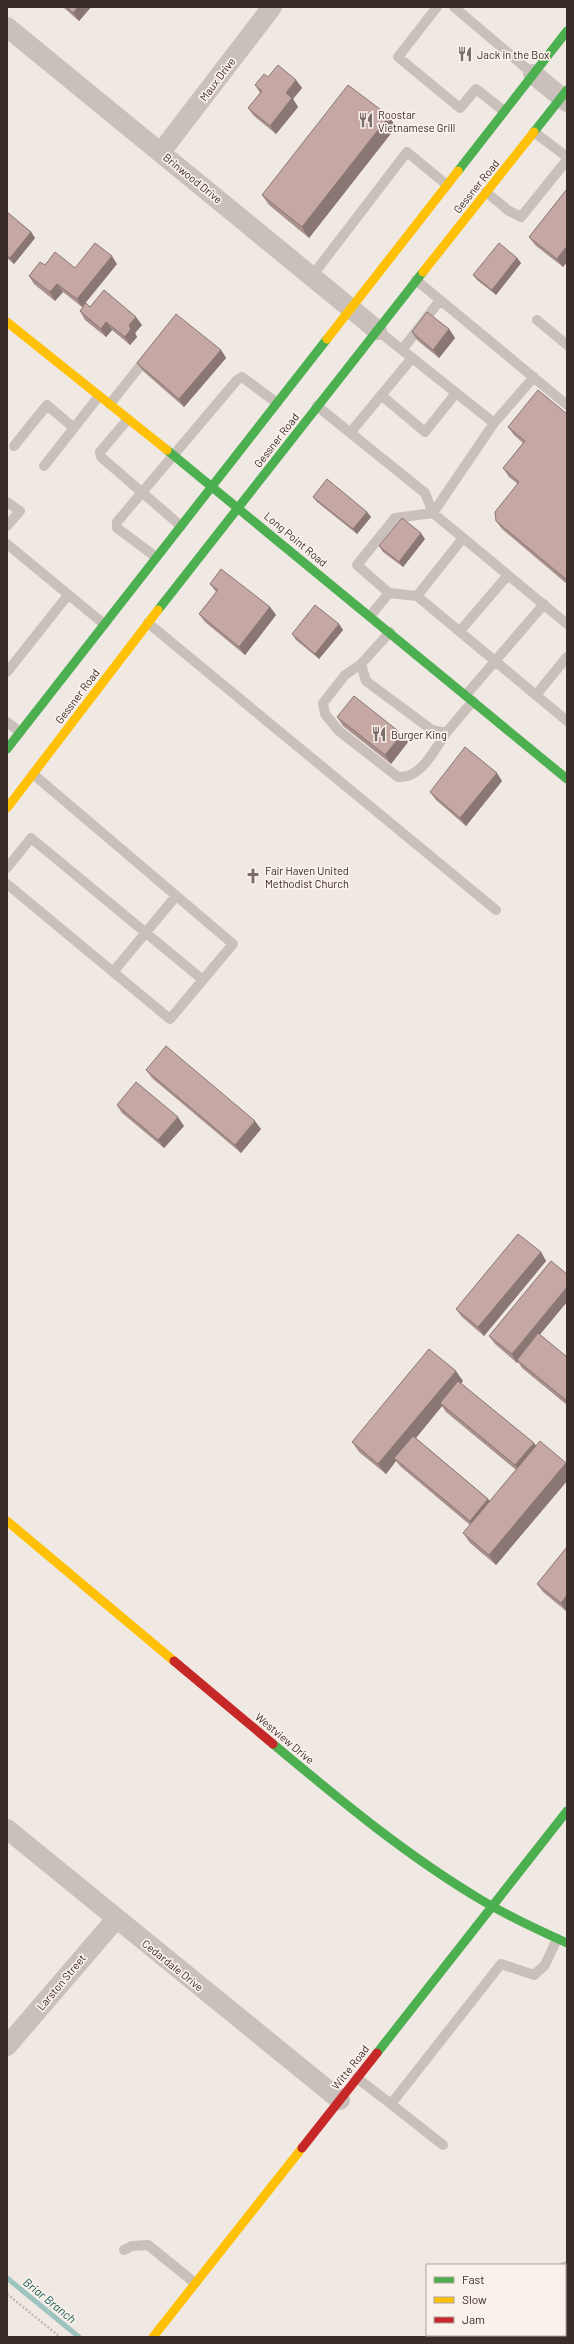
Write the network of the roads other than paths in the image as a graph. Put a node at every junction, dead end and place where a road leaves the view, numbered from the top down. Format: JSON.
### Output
{"nodes":[{"id":1,"x":272,"y":7,"type":"edge"},
{"id":2,"x":437,"y":7,"type":"edge"},
{"id":3,"x":454,"y":7,"type":"edge"},
{"id":4,"x":7,"y":27,"type":"edge"},
{"id":5,"x":567,"y":31,"type":"edge"},
{"id":6,"x":533,"y":74,"type":"junction"},
{"id":7,"x":565,"y":96,"type":"edge"},
{"id":8,"x":504,"y":111,"type":"junction"},
{"id":9,"x":534,"y":132,"type":"junction"},
{"id":10,"x":161,"y":152,"type":"junction"},
{"id":11,"x":567,"y":157,"type":"edge"},
{"id":12,"x":567,"y":160,"type":"edge"},
{"id":13,"x":447,"y":185,"type":"junction"},
{"id":14,"x":486,"y":192,"type":"junction"},
{"id":15,"x":312,"y":276,"type":"junction"},
{"id":16,"x":416,"y":280,"type":"junction"},
{"id":17,"x":440,"y":300,"type":"junction"},
{"id":18,"x":350,"y":308,"type":"junction"},
{"id":19,"x":538,"y":320,"type":"dead end"},
{"id":20,"x":7,"y":322,"type":"edge"},
{"id":21,"x":377,"y":330,"type":"junction"},
{"id":22,"x":156,"y":345,"type":"edge"},
{"id":23,"x":567,"y":345,"type":"edge"},
{"id":24,"x":402,"y":350,"type":"junction"},
{"id":25,"x":412,"y":358,"type":"junction"},
{"id":26,"x":534,"y":377,"type":"junction"},
{"id":27,"x":456,"y":393,"type":"junction"},
{"id":28,"x":381,"y":395,"type":"junction"},
{"id":29,"x":99,"y":396,"type":"junction"},
{"id":30,"x":277,"y":403,"type":"junction"},
{"id":31,"x":110,"y":404,"type":"junction"},
{"id":32,"x":567,"y":404,"type":"edge"},
{"id":33,"x":317,"y":406,"type":"junction"},
{"id":34,"x":128,"y":419,"type":"junction"},
{"id":35,"x":494,"y":423,"type":"junction"},
{"id":36,"x":74,"y":428,"type":"junction"},
{"id":37,"x":350,"y":433,"type":"junction"},
{"id":38,"x":14,"y":446,"type":"dead end"},
{"id":39,"x":173,"y":455,"type":"junction"},
{"id":40,"x":44,"y":466,"type":"dead end"},
{"id":41,"x":213,"y":487,"type":"junction"},
{"id":42,"x":142,"y":493,"type":"junction"},
{"id":43,"x":7,"y":502,"type":"edge"},
{"id":44,"x":239,"y":507,"type":"junction"},
{"id":45,"x":433,"y":513,"type":"junction"},
{"id":46,"x":7,"y":526,"type":"edge"},
{"id":47,"x":181,"y":526,"type":"junction"},
{"id":48,"x":463,"y":538,"type":"junction"},
{"id":49,"x":7,"y":544,"type":"edge"},
{"id":50,"x":156,"y":557,"type":"junction"},
{"id":51,"x":508,"y":575,"type":"junction"},
{"id":52,"x":389,"y":593,"type":"junction"},
{"id":53,"x":68,"y":595,"type":"junction"},
{"id":54,"x":417,"y":596,"type":"junction"},
{"id":55,"x":544,"y":604,"type":"junction"},
{"id":56,"x":370,"y":616,"type":"junction"},
{"id":57,"x":148,"y":623,"type":"junction"},
{"id":58,"x":104,"y":624,"type":"junction"},
{"id":59,"x":567,"y":624,"type":"edge"},
{"id":60,"x":460,"y":631,"type":"junction"},
{"id":61,"x":390,"y":632,"type":"junction"},
{"id":62,"x":567,"y":656,"type":"edge"},
{"id":63,"x":495,"y":661,"type":"junction"},
{"id":64,"x":361,"y":664,"type":"junction"},
{"id":65,"x":7,"y":672,"type":"edge"},
{"id":66,"x":536,"y":695,"type":"junction"},
{"id":67,"x":470,"y":698,"type":"junction"},
{"id":68,"x":567,"y":721,"type":"edge"},
{"id":69,"x":7,"y":722,"type":"edge"},
{"id":70,"x":20,"y":732,"type":"junction"},
{"id":71,"x":446,"y":733,"type":"junction"},
{"id":72,"x":7,"y":749,"type":"edge"},
{"id":73,"x":33,"y":774,"type":"junction"},
{"id":74,"x":567,"y":779,"type":"edge"},
{"id":75,"x":7,"y":808,"type":"edge"},
{"id":76,"x":7,"y":868,"type":"edge"},
{"id":77,"x":7,"y":884,"type":"edge"},
{"id":78,"x":176,"y":896,"type":"junction"},
{"id":79,"x":496,"y":910,"type":"dead end"},
{"id":80,"x":146,"y":933,"type":"junction"},
{"id":81,"x":113,"y":972,"type":"junction"},
{"id":82,"x":203,"y":980,"type":"junction"},
{"id":83,"x":7,"y":1521,"type":"edge"},
{"id":84,"x":567,"y":1811,"type":"edge"},
{"id":85,"x":7,"y":1829,"type":"edge"},
{"id":86,"x":491,"y":1908,"type":"junction"},
{"id":87,"x":116,"y":1919,"type":"junction"},
{"id":88,"x":557,"y":1939,"type":"junction"},
{"id":89,"x":567,"y":1943,"type":"edge"},
{"id":90,"x":7,"y":2046,"type":"edge"},
{"id":91,"x":357,"y":2078,"type":"junction"},
{"id":92,"x":340,"y":2100,"type":"junction"},
{"id":93,"x":391,"y":2104,"type":"junction"},
{"id":94,"x":443,"y":2145,"type":"dead end"},
{"id":95,"x":124,"y":2250,"type":"dead end"},
{"id":96,"x":195,"y":2283,"type":"junction"},
{"id":97,"x":153,"y":2337,"type":"edge"}],
"edges":[{"from":1,"to":10,"type":"street","name":"Maux Drive"},
{"from":2,"to":8,"type":"lane"},
{"from":3,"to":6,"type":"lane"},
{"from":4,"to":10,"type":"street","name":"Brinwood Drive"},
{"from":5,"to":6,"type":"main road","name":"Gessner Road"},
{"from":6,"to":7,"type":"street"},
{"from":6,"to":8,"type":"main road","name":"Gessner Road"},
{"from":7,"to":9,"type":"main road","name":"Gessner Road"},
{"from":8,"to":13,"type":"main road","name":"Gessner Road"},
{"from":9,"to":11,"type":"lane"},
{"from":9,"to":14,"type":"main road","name":"Gessner Road"},
{"from":10,"to":15,"type":"street","name":"Brinwood Drive"},
{"from":12,"to":14,"type":"lane"},
{"from":13,"to":15,"type":"lane"},
{"from":13,"to":18,"type":"main road","name":"Gessner Road"},
{"from":14,"to":16,"type":"main road","name":"Gessner Road"},
{"from":15,"to":18,"type":"street","name":"Brinwood Drive"},
{"from":16,"to":17,"type":"lane"},
{"from":16,"to":21,"type":"main road","name":"Gessner Road"},
{"from":17,"to":24,"type":"lane"},
{"from":17,"to":26,"type":"lane"},
{"from":18,"to":21,"type":"street","name":"Brinwood Drive"},
{"from":18,"to":30,"type":"main road","name":"Gessner Road"},
{"from":19,"to":23,"type":"lane"},
{"from":20,"to":29,"type":"main road","name":"Long Point Road"},
{"from":21,"to":24,"type":"lane"},
{"from":21,"to":33,"type":"main road","name":"Gessner Road"},
{"from":22,"to":31,"type":"lane"},
{"from":24,"to":25,"type":"lane"},
{"from":25,"to":27,"type":"lane"},
{"from":25,"to":28,"type":"lane"},
{"from":26,"to":32,"type":"lane"},
{"from":26,"to":35,"type":"lane"},
{"from":27,"to":28,"type":"lane"},
{"from":27,"to":35,"type":"lane"},
{"from":28,"to":37,"type":"lane"},
{"from":29,"to":31,"type":"main road","name":"Long Point Road"},
{"from":29,"to":36,"type":"lane"},
{"from":30,"to":39,"type":"lane"},
{"from":30,"to":41,"type":"main road","name":"Gessner Road"},
{"from":31,"to":34,"type":"main road","name":"Long Point Road"},
{"from":33,"to":37,"type":"lane"},
{"from":33,"to":44,"type":"main road","name":"Gessner Road"},
{"from":34,"to":39,"type":"main road","name":"Long Point Road"},
{"from":34,"to":42,"type":"lane"},
{"from":35,"to":45,"type":"lane"},
{"from":36,"to":38,"type":"lane"},
{"from":36,"to":40,"type":"lane"},
{"from":37,"to":45,"type":"lane"},
{"from":39,"to":41,"type":"main road","name":"Long Point Road"},
{"from":39,"to":42,"type":"lane"},
{"from":41,"to":44,"type":"main road","name":"Long Point Road"},
{"from":41,"to":47,"type":"main road","name":"Gessner Road"},
{"from":42,"to":47,"type":"lane"},
{"from":42,"to":50,"type":"lane"},
{"from":43,"to":46,"type":"lane"},
{"from":44,"to":56,"type":"main road","name":"Long Point Road"},
{"from":44,"to":57,"type":"main road","name":"Gessner Road"},
{"from":45,"to":48,"type":"lane"},
{"from":45,"to":52,"type":"lane"},
{"from":47,"to":50,"type":"main road","name":"Gessner Road"},
{"from":48,"to":51,"type":"lane"},
{"from":48,"to":54,"type":"lane"},
{"from":49,"to":53,"type":"lane"},
{"from":50,"to":58,"type":"main road","name":"Gessner Road"},
{"from":51,"to":55,"type":"lane"},
{"from":51,"to":60,"type":"lane"},
{"from":52,"to":54,"type":"lane"},
{"from":52,"to":56,"type":"lane"},
{"from":53,"to":58,"type":"lane"},
{"from":53,"to":65,"type":"lane"},
{"from":54,"to":60,"type":"lane"},
{"from":55,"to":59,"type":"lane"},
{"from":55,"to":63,"type":"lane"},
{"from":56,"to":61,"type":"main road","name":"Long Point Road"},
{"from":57,"to":73,"type":"main road","name":"Gessner Road"},
{"from":57,"to":79,"type":"lane"},
{"from":58,"to":70,"type":"main road","name":"Gessner Road"},
{"from":60,"to":63,"type":"lane"},
{"from":61,"to":64,"type":"lane"},
{"from":61,"to":67,"type":"main road","name":"Long Point Road"},
{"from":62,"to":66,"type":"lane"},
{"from":63,"to":66,"type":"lane"},
{"from":63,"to":67,"type":"lane"},
{"from":64,"to":71,"type":"lane"},
{"from":64,"to":71,"type":"lane"},
{"from":66,"to":68,"type":"lane"},
{"from":67,"to":71,"type":"lane"},
{"from":67,"to":74,"type":"main road","name":"Long Point Road"},
{"from":69,"to":70,"type":"lane"},
{"from":70,"to":72,"type":"main road","name":"Gessner Road"},
{"from":73,"to":75,"type":"main road","name":"Gessner Road"},
{"from":73,"to":78,"type":"lane"},
{"from":76,"to":80,"type":"lane"},
{"from":77,"to":81,"type":"lane"},
{"from":78,"to":80,"type":"lane"},
{"from":78,"to":82,"type":"lane"},
{"from":80,"to":81,"type":"lane"},
{"from":80,"to":82,"type":"lane"},
{"from":81,"to":82,"type":"lane"},
{"from":83,"to":86,"type":"main road","name":"Westview Drive"},
{"from":84,"to":86,"type":"main road","name":"Witte Road"},
{"from":85,"to":87,"type":"street","name":"Cedardale Drive"},
{"from":86,"to":88,"type":"main road","name":"Westview Drive"},
{"from":86,"to":91,"type":"main road","name":"Witte Road"},
{"from":87,"to":90,"type":"street","name":"Larston Street"},
{"from":87,"to":92,"type":"street","name":"Cedardale Drive"},
{"from":88,"to":89,"type":"main road","name":"Westview Drive"},
{"from":88,"to":93,"type":"lane"},
{"from":91,"to":92,"type":"main road","name":"Witte Road"},
{"from":91,"to":93,"type":"lane"},
{"from":92,"to":96,"type":"main road","name":"Witte Road"},
{"from":93,"to":94,"type":"lane"},
{"from":95,"to":96,"type":"lane"},
{"from":96,"to":97,"type":"main road","name":"Witte Road"}]}
